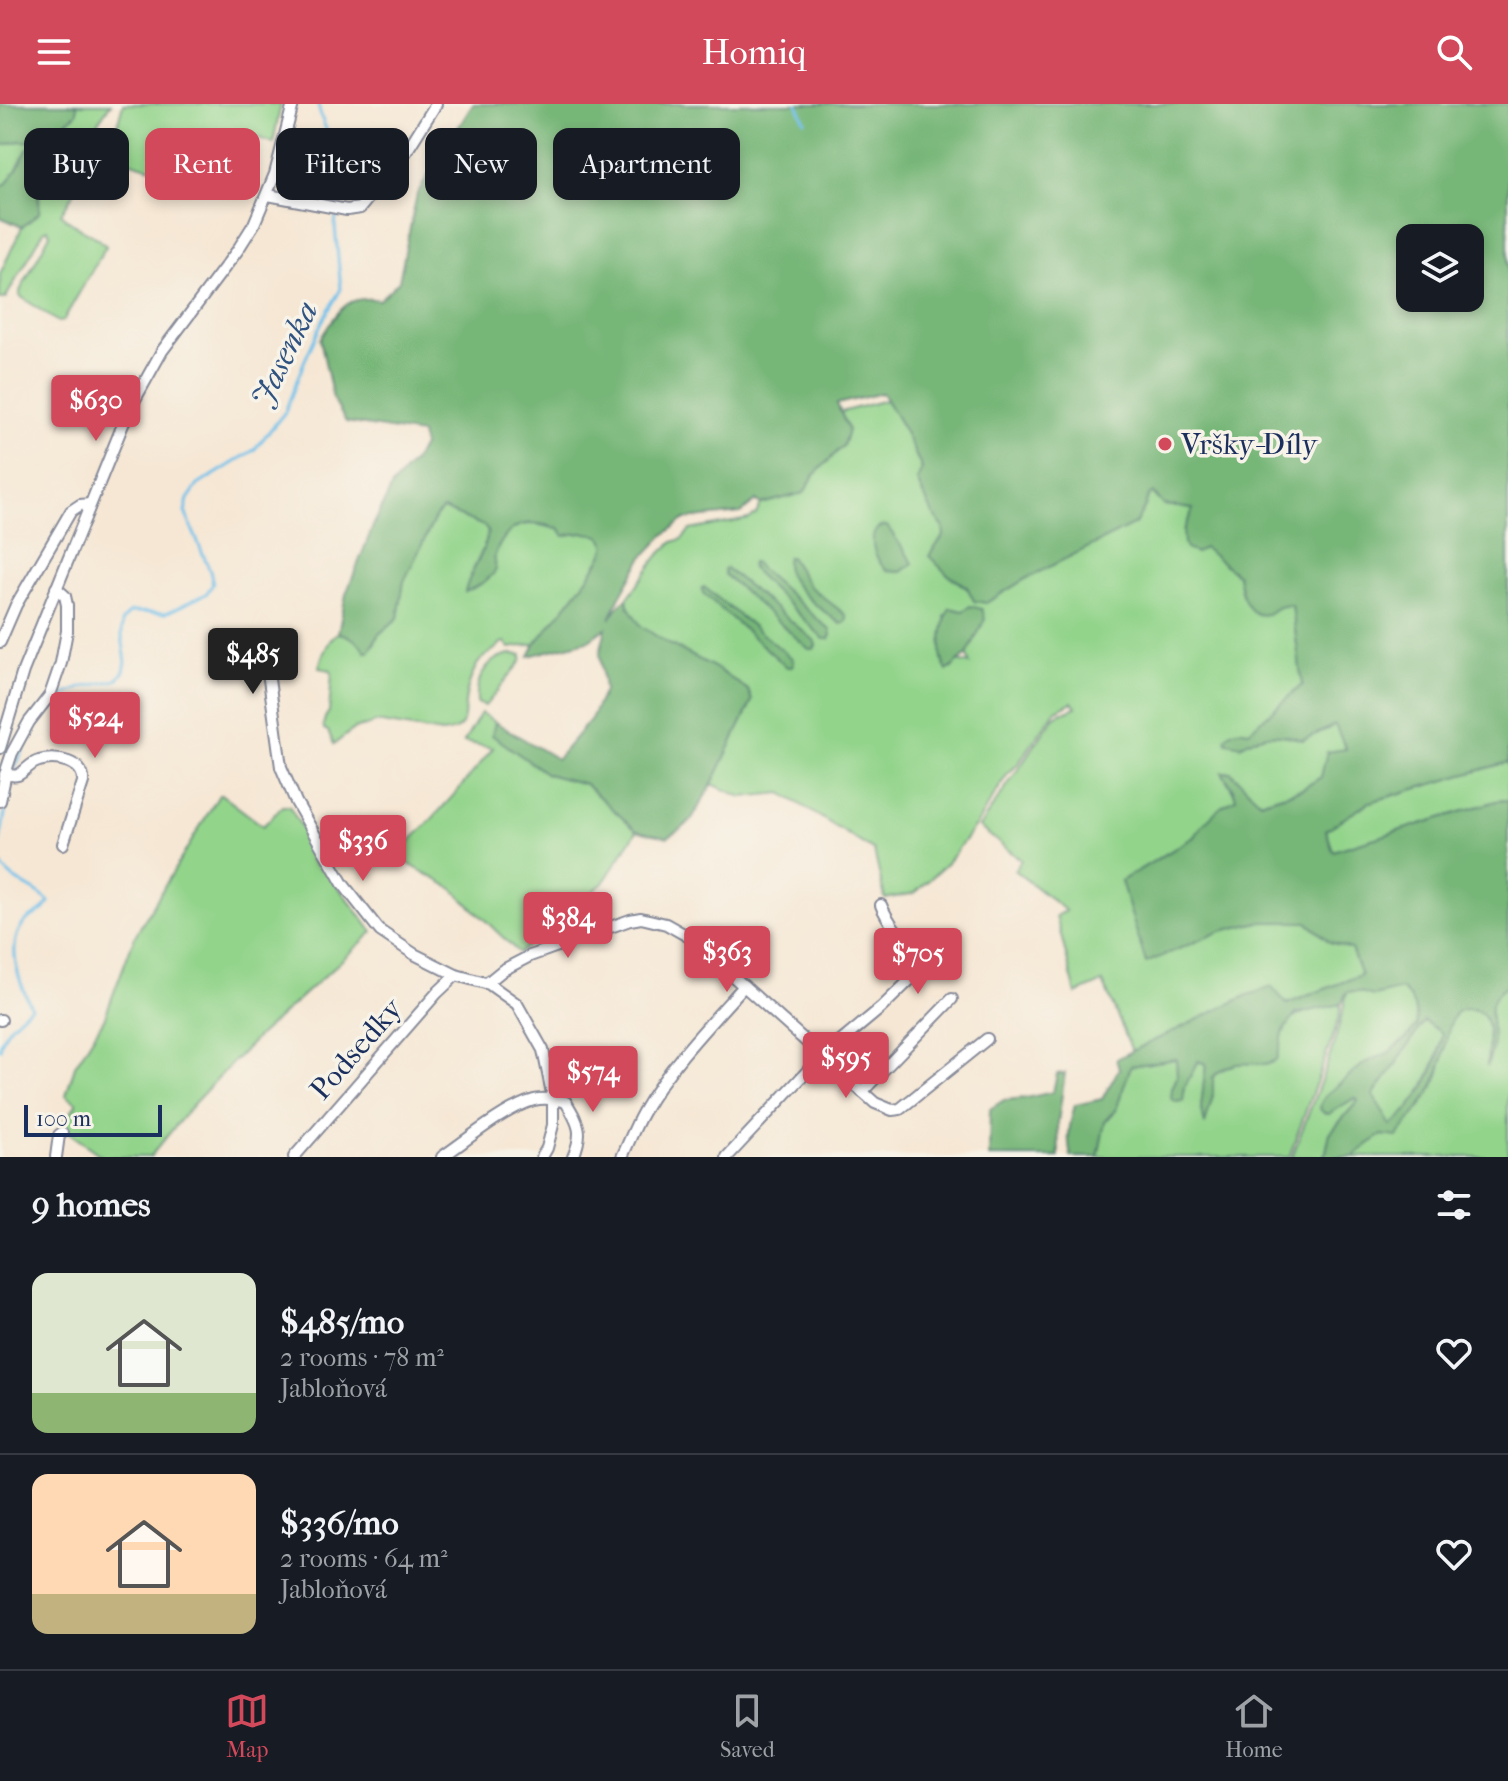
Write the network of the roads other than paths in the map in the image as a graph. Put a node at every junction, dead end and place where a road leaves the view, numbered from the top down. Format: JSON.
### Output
{"nodes":[{"id":1,"x":293,"y":104,"type":"edge"},
{"id":2,"x":436,"y":104,"type":"edge"},
{"id":3,"x":268,"y":195,"type":"junction"},
{"id":4,"x":90,"y":504,"type":"junction"},
{"id":5,"x":56,"y":588,"type":"junction"},
{"id":6,"x":0,"y":642,"type":"edge"},
{"id":7,"x":268,"y":672,"type":"dead end"},
{"id":8,"x":0,"y":748,"type":"edge"},
{"id":9,"x":10,"y":775,"type":"junction"},
{"id":10,"x":0,"y":801,"type":"edge"},
{"id":11,"x":63,"y":844,"type":"dead end"},
{"id":12,"x":881,"y":905,"type":"dead end"},
{"id":13,"x":456,"y":975,"type":"junction"},
{"id":14,"x":487,"y":983,"type":"junction"},
{"id":15,"x":744,"y":986,"type":"junction"},
{"id":16,"x":952,"y":999,"type":"dead end"},
{"id":17,"x":987,"y":1039,"type":"dead end"},
{"id":18,"x":823,"y":1057,"type":"junction"},
{"id":19,"x":862,"y":1092,"type":"junction"},
{"id":20,"x":553,"y":1098,"type":"junction"},
{"id":21,"x":62,"y":1133,"type":"dead end"},
{"id":22,"x":56,"y":1157,"type":"edge"},
{"id":23,"x":294,"y":1157,"type":"edge"},
{"id":24,"x":442,"y":1157,"type":"edge"},
{"id":25,"x":542,"y":1157,"type":"edge"},
{"id":26,"x":573,"y":1157,"type":"edge"},
{"id":27,"x":622,"y":1157,"type":"edge"},
{"id":28,"x":727,"y":1157,"type":"edge"}],
"edges":[{"from":1,"to":3,"type":"street"},
{"from":2,"to":3,"type":"street"},
{"from":3,"to":4,"type":"street"},
{"from":4,"to":5,"type":"street"},
{"from":4,"to":6,"type":"street"},
{"from":5,"to":8,"type":"street"},
{"from":5,"to":9,"type":"street"},
{"from":7,"to":13,"type":"street"},
{"from":9,"to":10,"type":"street"},
{"from":9,"to":11,"type":"street"},
{"from":12,"to":18,"type":"street"},
{"from":13,"to":14,"type":"street"},
{"from":13,"to":23,"type":"street","name":"Podsedky"},
{"from":14,"to":15,"type":"street"},
{"from":14,"to":20,"type":"street"},
{"from":15,"to":18,"type":"street"},
{"from":15,"to":27,"type":"street"},
{"from":16,"to":19,"type":"street"},
{"from":17,"to":19,"type":"street"},
{"from":18,"to":19,"type":"street"},
{"from":18,"to":28,"type":"street"},
{"from":20,"to":24,"type":"street"},
{"from":20,"to":25,"type":"street"},
{"from":20,"to":26,"type":"street"},
{"from":21,"to":22,"type":"street"}]}
